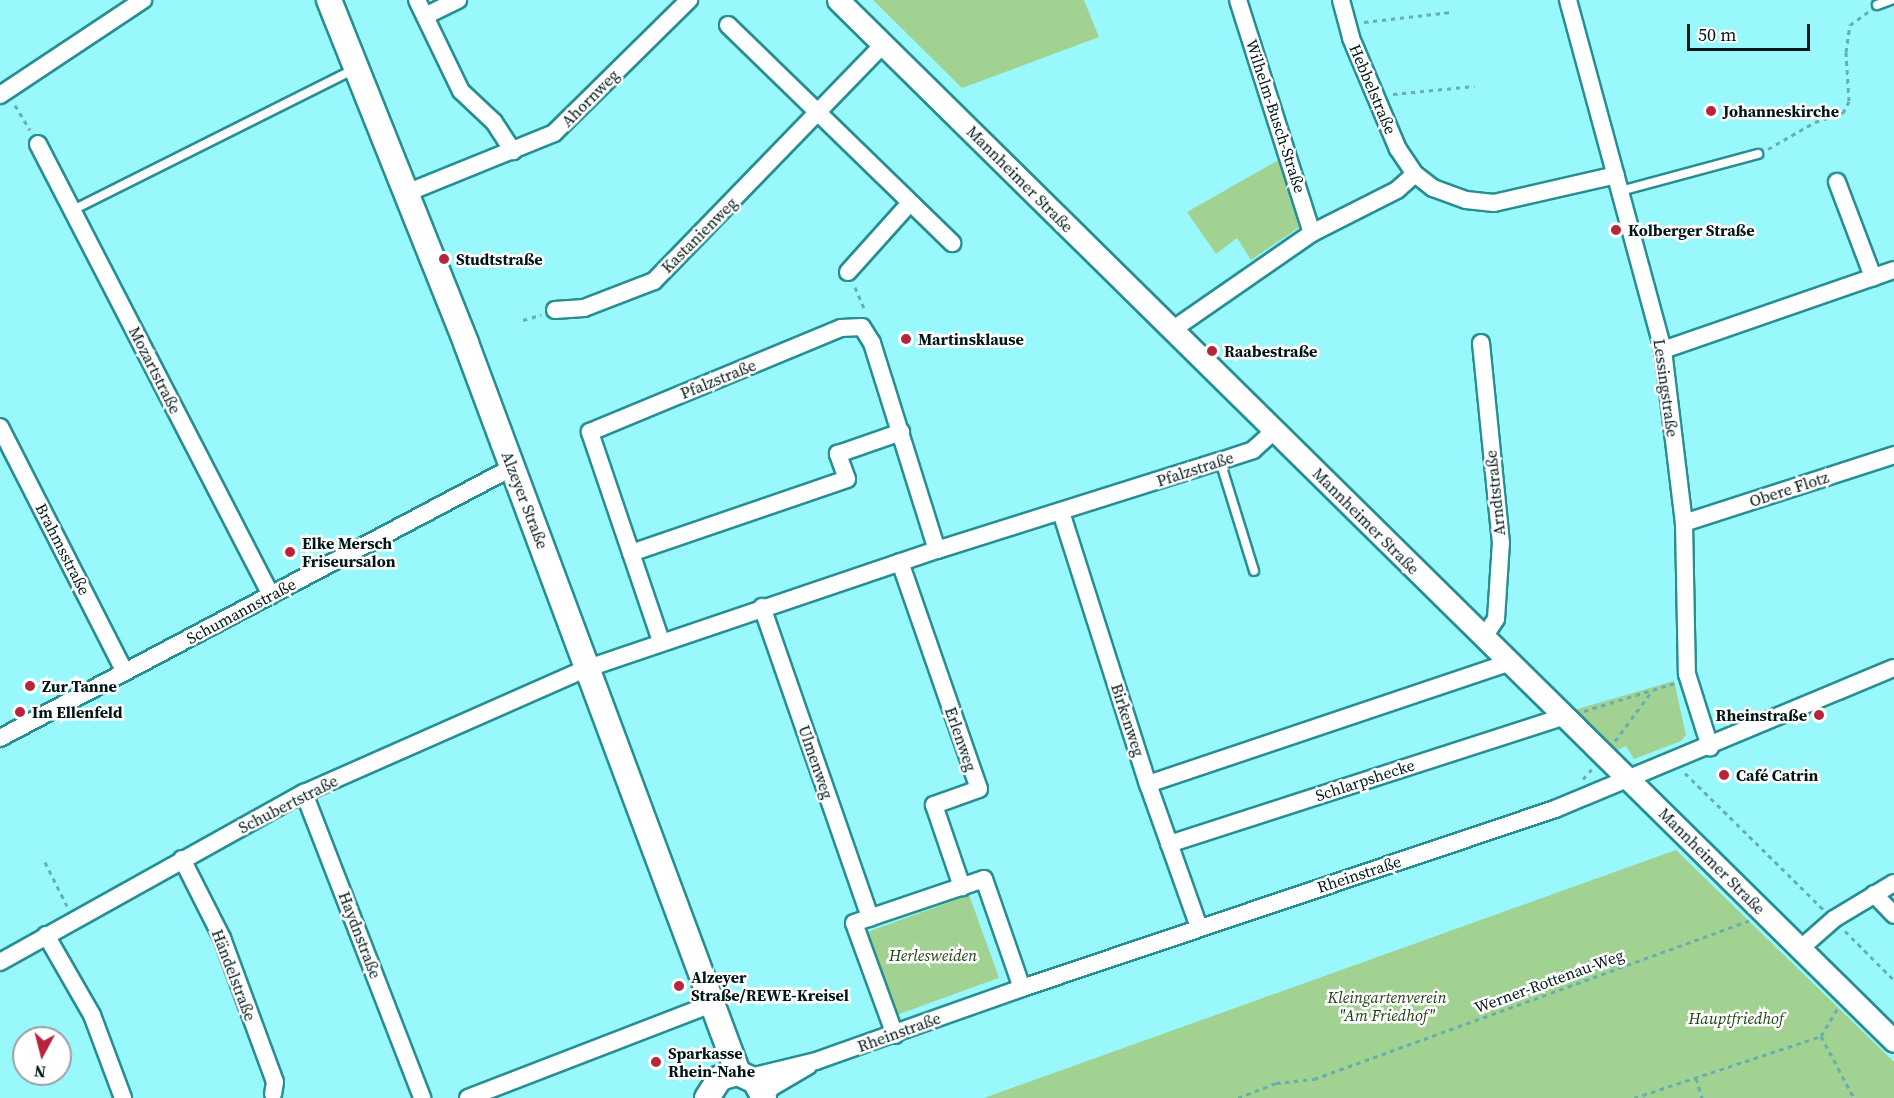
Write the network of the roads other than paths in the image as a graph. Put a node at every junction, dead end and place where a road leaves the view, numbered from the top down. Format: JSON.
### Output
{"nodes":[{"id":1,"x":143,"y":0,"type":"edge"},
{"id":2,"x":329,"y":0,"type":"edge"},
{"id":3,"x":417,"y":0,"type":"edge"},
{"id":4,"x":458,"y":0,"type":"edge"},
{"id":5,"x":687,"y":0,"type":"edge"},
{"id":6,"x":838,"y":0,"type":"edge"},
{"id":7,"x":1238,"y":0,"type":"edge"},
{"id":8,"x":1341,"y":0,"type":"edge"},
{"id":9,"x":1568,"y":0,"type":"edge"},
{"id":10,"x":1891,"y":0,"type":"edge"},
{"id":11,"x":1877,"y":5,"type":"road end"},
{"id":12,"x":425,"y":16,"type":"junction"},
{"id":13,"x":728,"y":25,"type":"dead end"},
{"id":14,"x":884,"y":44,"type":"junction"},
{"id":15,"x":358,"y":68,"type":"junction"},
{"id":16,"x":2,"y":88,"type":"edge"},
{"id":17,"x":817,"y":115,"type":"junction"},
{"id":18,"x":39,"y":144,"type":"road end"},
{"id":19,"x":513,"y":151,"type":"junction"},
{"id":20,"x":1758,"y":154,"type":"road end"},
{"id":21,"x":1415,"y":174,"type":"junction"},
{"id":22,"x":1837,"y":182,"type":"dead end"},
{"id":23,"x":1618,"y":183,"type":"junction"},
{"id":24,"x":404,"y":194,"type":"junction"},
{"id":25,"x":909,"y":204,"type":"junction"},
{"id":26,"x":73,"y":210,"type":"junction"},
{"id":27,"x":1312,"y":232,"type":"junction"},
{"id":28,"x":952,"y":243,"type":"dead end"},
{"id":29,"x":1894,"y":270,"type":"edge"},
{"id":30,"x":848,"y":272,"type":"road end"},
{"id":31,"x":1873,"y":277,"type":"junction"},
{"id":32,"x":555,"y":310,"type":"dead end"},
{"id":33,"x":1172,"y":330,"type":"junction"},
{"id":34,"x":1481,"y":344,"type":"dead end"},
{"id":35,"x":1663,"y":350,"type":"junction"},
{"id":36,"x":0,"y":427,"type":"edge"},
{"id":37,"x":1275,"y":430,"type":"junction"},
{"id":38,"x":901,"y":432,"type":"junction"},
{"id":39,"x":1894,"y":455,"type":"edge"},
{"id":40,"x":1221,"y":461,"type":"junction"},
{"id":41,"x":513,"y":467,"type":"junction"},
{"id":42,"x":1061,"y":512,"type":"junction"},
{"id":43,"x":1684,"y":523,"type":"junction"},
{"id":44,"x":937,"y":550,"type":"junction"},
{"id":45,"x":631,"y":553,"type":"junction"},
{"id":46,"x":900,"y":562,"type":"junction"},
{"id":47,"x":1254,"y":571,"type":"dead end"},
{"id":48,"x":271,"y":595,"type":"junction"},
{"id":49,"x":762,"y":607,"type":"junction"},
{"id":50,"x":1483,"y":638,"type":"junction"},
{"id":51,"x":661,"y":640,"type":"junction"},
{"id":52,"x":1508,"y":663,"type":"junction"},
{"id":53,"x":588,"y":668,"type":"junction"},
{"id":54,"x":1894,"y":668,"type":"edge"},
{"id":55,"x":125,"y":672,"type":"junction"},
{"id":56,"x":1562,"y":717,"type":"junction"},
{"id":57,"x":0,"y":738,"type":"edge"},
{"id":58,"x":1710,"y":747,"type":"junction"},
{"id":59,"x":1628,"y":780,"type":"junction"},
{"id":60,"x":1148,"y":784,"type":"junction"},
{"id":61,"x":304,"y":793,"type":"junction"},
{"id":62,"x":1168,"y":844,"type":"junction"},
{"id":63,"x":182,"y":859,"type":"junction"},
{"id":64,"x":1894,"y":883,"type":"edge"},
{"id":65,"x":962,"y":887,"type":"junction"},
{"id":66,"x":1874,"y":894,"type":"junction"},
{"id":67,"x":1894,"y":915,"type":"edge"},
{"id":68,"x":870,"y":918,"type":"junction"},
{"id":69,"x":1199,"y":927,"type":"junction"},
{"id":70,"x":46,"y":935,"type":"junction"},
{"id":71,"x":1800,"y":949,"type":"junction"},
{"id":72,"x":0,"y":962,"type":"edge"},
{"id":73,"x":1022,"y":988,"type":"junction"},
{"id":74,"x":712,"y":1004,"type":"junction"},
{"id":75,"x":896,"y":1035,"type":"junction"},
{"id":76,"x":1894,"y":1041,"type":"edge"},
{"id":77,"x":816,"y":1061,"type":"junction"},
{"id":78,"x":744,"y":1075,"type":"junction"},
{"id":79,"x":711,"y":1090,"type":"edge"},
{"id":80,"x":273,"y":1094,"type":"dead end"},
{"id":81,"x":764,"y":1097,"type":"edge"},
{"id":82,"x":123,"y":1098,"type":"edge"},
{"id":83,"x":422,"y":1098,"type":"edge"},
{"id":84,"x":468,"y":1098,"type":"edge"}],
"edges":[{"from":1,"to":16,"type":"street"},
{"from":2,"to":15,"type":"main road","name":"Alzeyer Straße"},
{"from":3,"to":12,"type":"street"},
{"from":4,"to":12,"type":"street"},
{"from":5,"to":19,"type":"street","name":"Ahornweg"},
{"from":6,"to":14,"type":"street","name":"Mannheimer Straße"},
{"from":7,"to":27,"type":"street","name":"Wilhelm-Busch-Straße"},
{"from":8,"to":21,"type":"street","name":"Hebbelstraße"},
{"from":9,"to":23,"type":"street","name":"Lessingstraße"},
{"from":10,"to":11,"type":"lane"},
{"from":12,"to":19,"type":"street"},
{"from":13,"to":17,"type":"street"},
{"from":14,"to":17,"type":"street","name":"Kastanienweg"},
{"from":14,"to":33,"type":"street","name":"Mannheimer Straße"},
{"from":15,"to":24,"type":"main road","name":"Alzeyer Straße"},
{"from":15,"to":26,"type":"lane"},
{"from":17,"to":25,"type":"street"},
{"from":17,"to":32,"type":"street","name":"Kastanienweg"},
{"from":18,"to":26,"type":"street","name":"Mozartstraße"},
{"from":19,"to":24,"type":"street","name":"Ahornweg"},
{"from":20,"to":23,"type":"lane"},
{"from":21,"to":23,"type":"street"},
{"from":21,"to":27,"type":"street"},
{"from":22,"to":31,"type":"street"},
{"from":23,"to":35,"type":"street","name":"Lessingstraße"},
{"from":24,"to":41,"type":"main road","name":"Alzeyer Straße"},
{"from":25,"to":28,"type":"street"},
{"from":25,"to":30,"type":"street"},
{"from":26,"to":48,"type":"street","name":"Mozartstraße"},
{"from":27,"to":33,"type":"street"},
{"from":29,"to":31,"type":"street"},
{"from":31,"to":35,"type":"street"},
{"from":33,"to":37,"type":"street","name":"Mannheimer Straße"},
{"from":34,"to":50,"type":"street","name":"Arndtstraße"},
{"from":35,"to":43,"type":"street","name":"Lessingstraße"},
{"from":36,"to":55,"type":"street","name":"Brahmsstraße"},
{"from":37,"to":40,"type":"street","name":"Pfalzstraße"},
{"from":37,"to":50,"type":"street","name":"Mannheimer Straße"},
{"from":38,"to":44,"type":"street"},
{"from":38,"to":45,"type":"street"},
{"from":38,"to":45,"type":"street","name":"Pfalzstraße"},
{"from":39,"to":43,"type":"street","name":"Obere Flotz"},
{"from":40,"to":42,"type":"street","name":"Pfalzstraße"},
{"from":40,"to":47,"type":"lane"},
{"from":41,"to":48,"type":"street","name":"Schumannstraße"},
{"from":41,"to":53,"type":"main road","name":"Alzeyer Straße"},
{"from":42,"to":44,"type":"street","name":"Pfalzstraße"},
{"from":42,"to":60,"type":"street","name":"Birkenweg"},
{"from":43,"to":58,"type":"street","name":"Lessingstraße"},
{"from":44,"to":46,"type":"street","name":"Pfalzstraße"},
{"from":45,"to":51,"type":"street","name":"Pfalzstraße"},
{"from":46,"to":49,"type":"street","name":"Pfalzstraße"},
{"from":46,"to":65,"type":"street","name":"Erlenweg"},
{"from":48,"to":55,"type":"street","name":"Schumannstraße"},
{"from":49,"to":51,"type":"street","name":"Pfalzstraße"},
{"from":49,"to":68,"type":"street","name":"Ulmenweg"},
{"from":50,"to":52,"type":"street","name":"Mannheimer Straße"},
{"from":51,"to":53,"type":"street","name":"Pfalzstraße"},
{"from":52,"to":56,"type":"street","name":"Mannheimer Straße"},
{"from":52,"to":60,"type":"street"},
{"from":53,"to":61,"type":"street","name":"Schubertstraße"},
{"from":53,"to":74,"type":"main road","name":"Alzeyer Straße"},
{"from":54,"to":58,"type":"street","name":"Rheinstraße"},
{"from":55,"to":57,"type":"street","name":"Schumannstraße"},
{"from":56,"to":59,"type":"street","name":"Mannheimer Straße"},
{"from":56,"to":62,"type":"street","name":"Schlarpshecke"},
{"from":58,"to":59,"type":"street","name":"Rheinstraße"},
{"from":59,"to":69,"type":"street","name":"Rheinstraße"},
{"from":59,"to":71,"type":"street","name":"Mannheimer Straße"},
{"from":60,"to":62,"type":"street","name":"Birkenweg"},
{"from":61,"to":63,"type":"street","name":"Schubertstraße"},
{"from":61,"to":83,"type":"street","name":"Haydnstraße"},
{"from":62,"to":69,"type":"street","name":"Birkenweg"},
{"from":63,"to":70,"type":"street","name":"Schubertstraße"},
{"from":63,"to":80,"type":"street","name":"Händelstraße"},
{"from":64,"to":66,"type":"street"},
{"from":65,"to":68,"type":"street"},
{"from":65,"to":73,"type":"street"},
{"from":66,"to":67,"type":"street"},
{"from":66,"to":71,"type":"street"},
{"from":68,"to":75,"type":"street"},
{"from":69,"to":73,"type":"street","name":"Rheinstraße"},
{"from":70,"to":72,"type":"street","name":"Schubertstraße"},
{"from":70,"to":82,"type":"street"},
{"from":71,"to":76,"type":"street","name":"Mannheimer Straße"},
{"from":73,"to":75,"type":"street","name":"Rheinstraße"},
{"from":74,"to":78,"type":"main road","name":"Alzeyer Straße"},
{"from":74,"to":79,"type":"main road","name":"Alzeyer Straße"},
{"from":74,"to":84,"type":"street"},
{"from":75,"to":77,"type":"street","name":"Rheinstraße"},
{"from":77,"to":78,"type":"street","name":"Rheinstraße"},
{"from":77,"to":81,"type":"street","name":"Rheinstraße"},
{"from":78,"to":79,"type":"main road"},
{"from":78,"to":81,"type":"main road","name":"Alzeyer Straße"}]}
